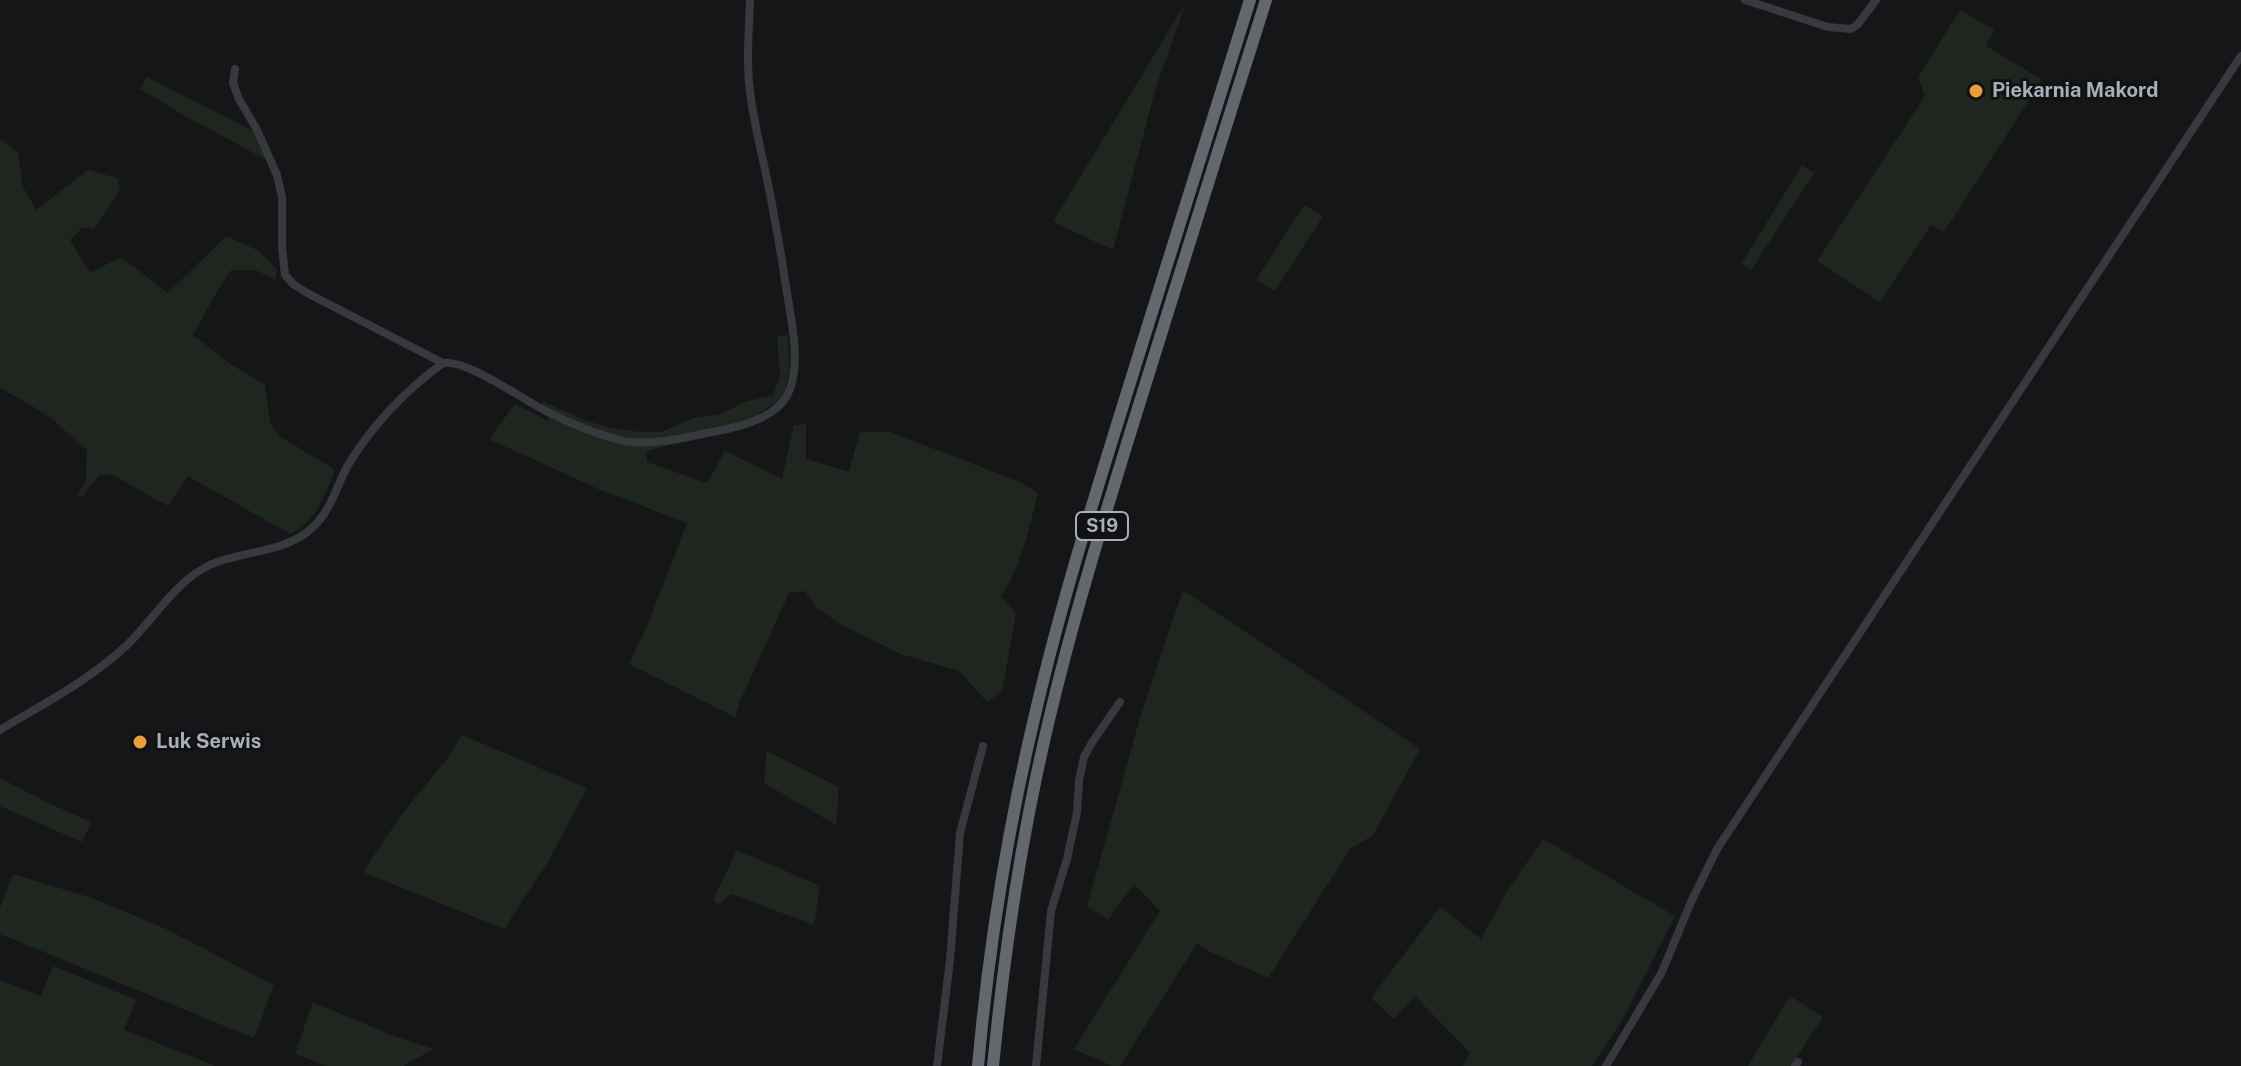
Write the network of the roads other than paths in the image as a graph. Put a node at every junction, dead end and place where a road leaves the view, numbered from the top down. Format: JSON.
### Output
{"nodes":[{"id":1,"x":750,"y":0,"type":"edge"},
{"id":2,"x":1250,"y":0,"type":"edge"},
{"id":3,"x":1266,"y":0,"type":"edge"},
{"id":4,"x":1745,"y":0,"type":"edge"},
{"id":5,"x":1876,"y":0,"type":"edge"},
{"id":6,"x":2241,"y":56,"type":"edge"},
{"id":7,"x":235,"y":69,"type":"dead end"},
{"id":8,"x":443,"y":363,"type":"junction"},
{"id":9,"x":1120,"y":702,"type":"dead end"},
{"id":10,"x":0,"y":730,"type":"edge"},
{"id":11,"x":983,"y":746,"type":"dead end"},
{"id":12,"x":937,"y":1066,"type":"edge"},
{"id":13,"x":978,"y":1066,"type":"edge"},
{"id":14,"x":993,"y":1066,"type":"edge"},
{"id":15,"x":1036,"y":1066,"type":"edge"},
{"id":16,"x":1606,"y":1066,"type":"edge"}],
"edges":[{"from":1,"to":8,"type":"street"},
{"from":2,"to":13,"type":"highway","number":"S19"},
{"from":3,"to":14,"type":"highway","number":"S19"},
{"from":4,"to":5,"type":"street"},
{"from":6,"to":16,"type":"street"},
{"from":7,"to":8,"type":"street"},
{"from":8,"to":10,"type":"street"},
{"from":9,"to":15,"type":"street"},
{"from":11,"to":12,"type":"street"}]}
